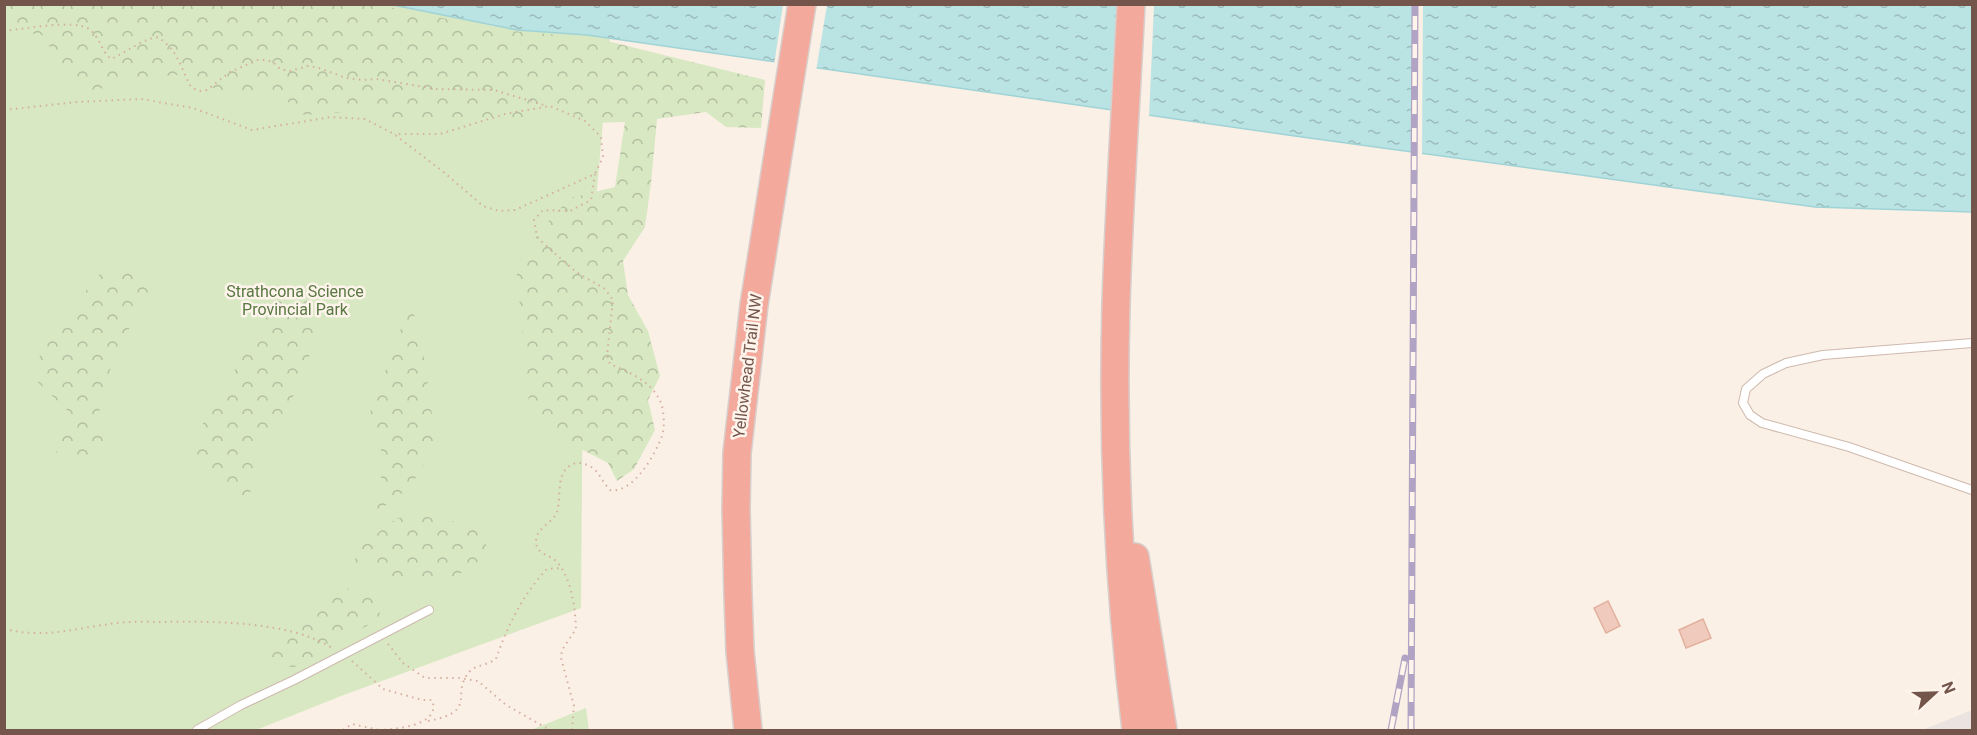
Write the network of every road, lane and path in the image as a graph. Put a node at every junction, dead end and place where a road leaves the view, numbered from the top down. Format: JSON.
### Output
{"nodes":[{"id":1,"x":802,"y":4,"type":"edge"},
{"id":2,"x":1131,"y":4,"type":"edge"},
{"id":3,"x":4,"y":31,"type":"edge"},
{"id":4,"x":550,"y":106,"type":"junction"},
{"id":5,"x":4,"y":110,"type":"edge"},
{"id":6,"x":394,"y":134,"type":"junction"},
{"id":7,"x":595,"y":174,"type":"junction"},
{"id":8,"x":1972,"y":343,"type":"edge"},
{"id":9,"x":1117,"y":455,"type":"junction"},
{"id":10,"x":1972,"y":490,"type":"edge"},
{"id":11,"x":561,"y":568,"type":"junction"},
{"id":12,"x":429,"y":610,"type":"dead end"},
{"id":13,"x":4,"y":629,"type":"edge"},
{"id":14,"x":377,"y":637,"type":"junction"},
{"id":15,"x":342,"y":655,"type":"junction"},
{"id":16,"x":465,"y":678,"type":"junction"},
{"id":17,"x":425,"y":721,"type":"junction"},
{"id":18,"x":197,"y":730,"type":"edge"},
{"id":19,"x":343,"y":730,"type":"edge"},
{"id":20,"x":380,"y":730,"type":"edge"},
{"id":21,"x":550,"y":730,"type":"edge"},
{"id":22,"x":572,"y":730,"type":"edge"},
{"id":23,"x":748,"y":730,"type":"edge"},
{"id":24,"x":1136,"y":730,"type":"edge"},
{"id":25,"x":1162,"y":730,"type":"edge"}],
"edges":[{"from":1,"to":23,"type":"highway","name":"Yellowhead Trail NW"},
{"from":2,"to":9,"type":"highway"},
{"from":3,"to":4,"type":"path"},
{"from":4,"to":6,"type":"path"},
{"from":4,"to":7,"type":"path"},
{"from":5,"to":6,"type":"path"},
{"from":6,"to":7,"type":"path"},
{"from":7,"to":11,"type":"path"},
{"from":8,"to":10,"type":"lane"},
{"from":9,"to":24,"type":"highway"},
{"from":9,"to":25,"type":"highway"},
{"from":11,"to":16,"type":"path"},
{"from":11,"to":22,"type":"path"},
{"from":12,"to":14,"type":"lane"},
{"from":13,"to":15,"type":"path"},
{"from":14,"to":15,"type":"lane"},
{"from":14,"to":16,"type":"path"},
{"from":15,"to":17,"type":"path"},
{"from":15,"to":18,"type":"lane"},
{"from":16,"to":17,"type":"path"},
{"from":16,"to":21,"type":"path"},
{"from":17,"to":20,"type":"path"},
{"from":19,"to":20,"type":"path"}]}
